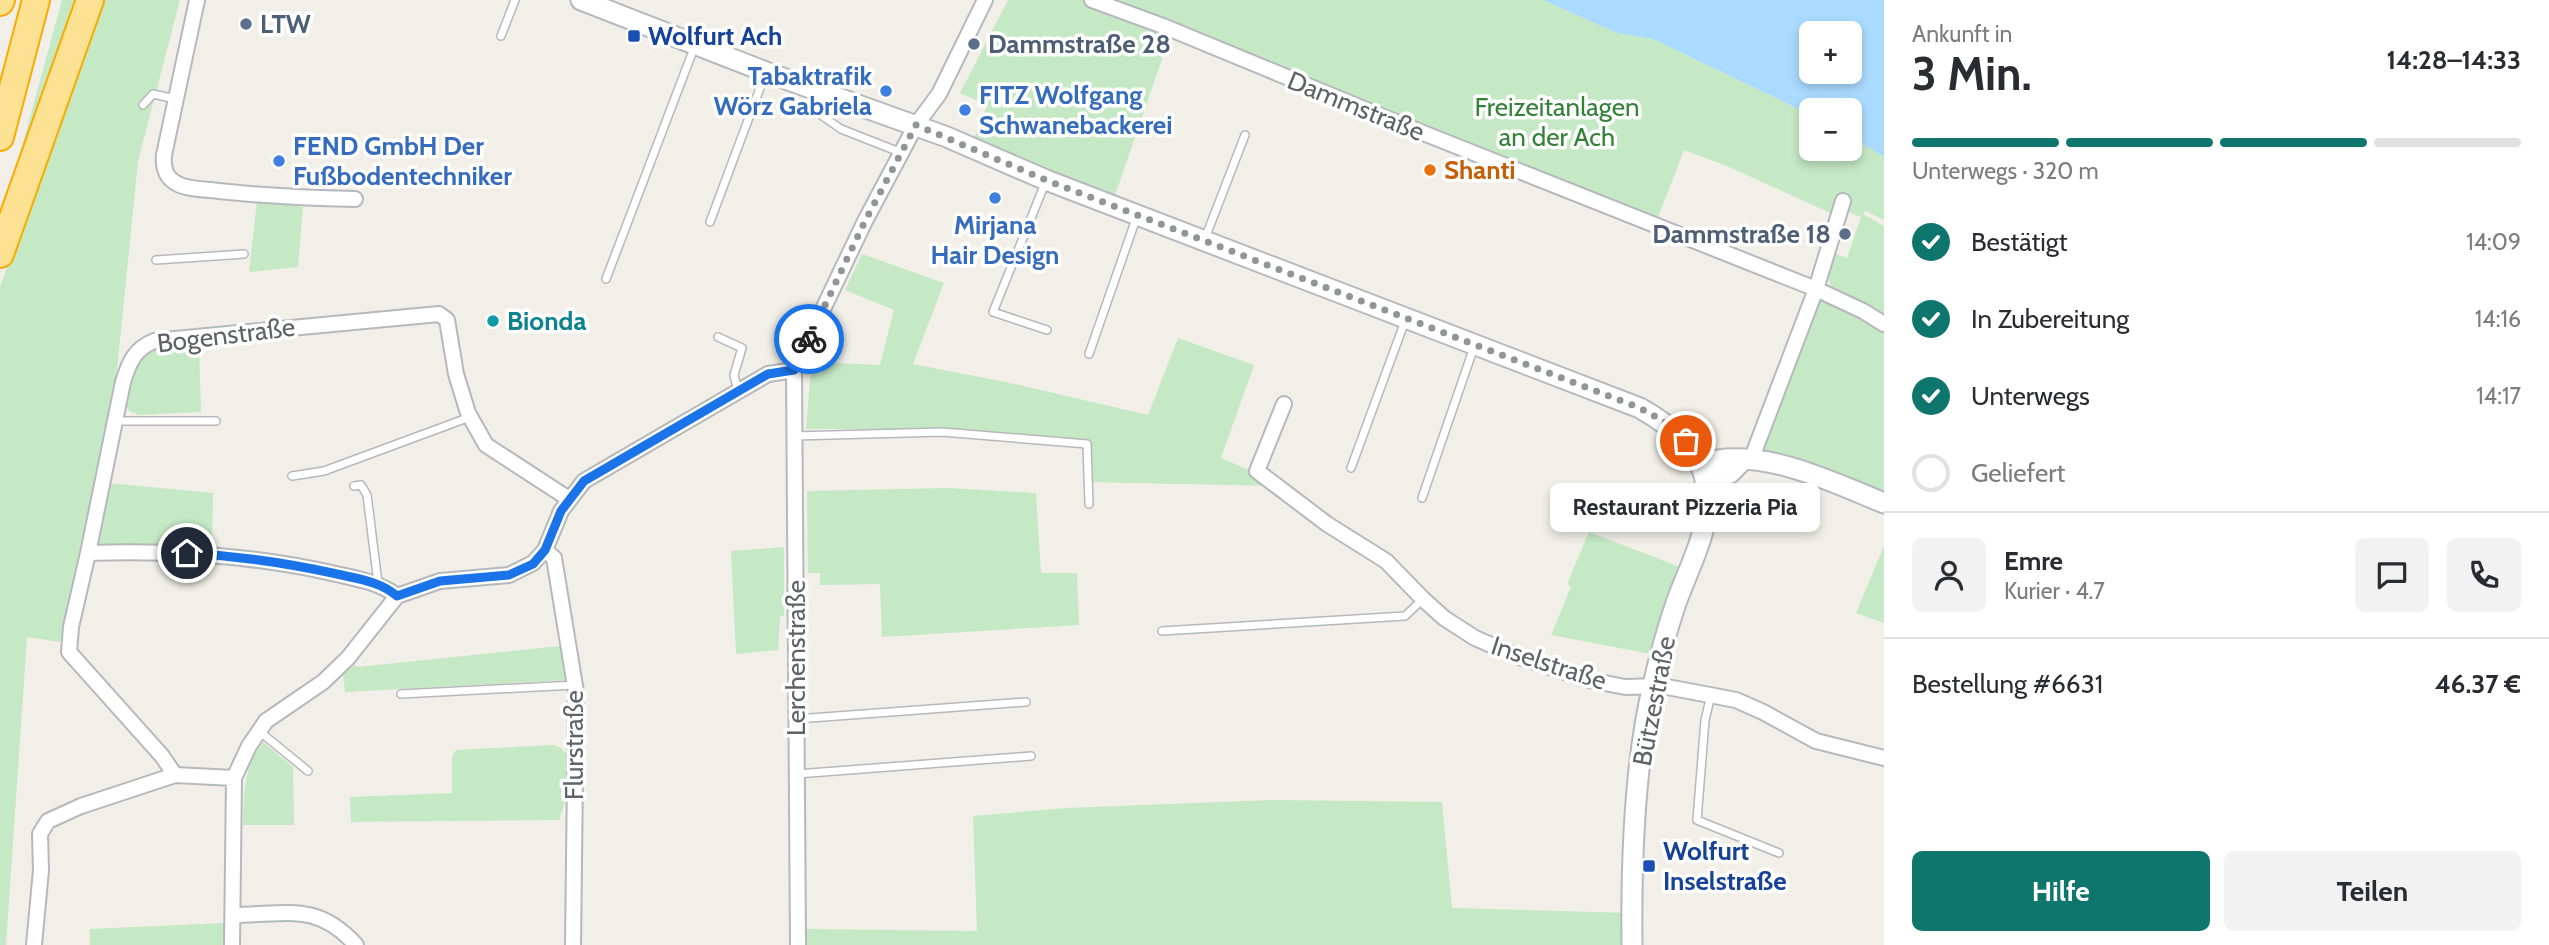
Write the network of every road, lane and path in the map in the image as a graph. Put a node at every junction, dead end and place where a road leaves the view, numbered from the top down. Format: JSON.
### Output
{"nodes":[{"id":1,"x":36,"y":0,"type":"edge"},
{"id":2,"x":90,"y":0,"type":"edge"},
{"id":3,"x":197,"y":0,"type":"edge"},
{"id":4,"x":515,"y":0,"type":"edge"},
{"id":5,"x":580,"y":0,"type":"edge"},
{"id":6,"x":985,"y":0,"type":"edge"},
{"id":7,"x":1092,"y":0,"type":"edge"},
{"id":8,"x":501,"y":36,"type":"dead end"},
{"id":9,"x":695,"y":45,"type":"junction"},
{"id":10,"x":766,"y":72,"type":"junction"},
{"id":11,"x":818,"y":91,"type":"junction"},
{"id":12,"x":176,"y":99,"type":"junction"},
{"id":13,"x":143,"y":105,"type":"dead end"},
{"id":14,"x":916,"y":125,"type":"junction"},
{"id":15,"x":1245,"y":135,"type":"dead end"},
{"id":16,"x":0,"y":137,"type":"edge"},
{"id":17,"x":902,"y":153,"type":"junction"},
{"id":18,"x":1046,"y":180,"type":"junction"},
{"id":19,"x":355,"y":199,"type":"dead end"},
{"id":20,"x":1843,"y":201,"type":"dead end"},
{"id":21,"x":1138,"y":215,"type":"junction"},
{"id":22,"x":710,"y":222,"type":"dead end"},
{"id":23,"x":1204,"y":241,"type":"junction"},
{"id":24,"x":0,"y":254,"type":"edge"},
{"id":25,"x":244,"y":254,"type":"dead end"},
{"id":26,"x":156,"y":260,"type":"dead end"},
{"id":27,"x":606,"y":279,"type":"dead end"},
{"id":28,"x":1816,"y":289,"type":"junction"},
{"id":29,"x":1406,"y":319,"type":"junction"},
{"id":30,"x":1884,"y":324,"type":"edge"},
{"id":31,"x":1047,"y":330,"type":"dead end"},
{"id":32,"x":718,"y":337,"type":"dead end"},
{"id":33,"x":1474,"y":345,"type":"junction"},
{"id":34,"x":1089,"y":355,"type":"dead end"},
{"id":35,"x":794,"y":370,"type":"junction"},
{"id":36,"x":738,"y":391,"type":"junction"},
{"id":37,"x":1284,"y":404,"type":"dead end"},
{"id":38,"x":470,"y":417,"type":"junction"},
{"id":39,"x":115,"y":421,"type":"junction"},
{"id":40,"x":216,"y":421,"type":"dead end"},
{"id":41,"x":794,"y":436,"type":"junction"},
{"id":42,"x":1746,"y":460,"type":"junction"},
{"id":43,"x":1352,"y":468,"type":"dead end"},
{"id":44,"x":1703,"y":473,"type":"junction"},
{"id":45,"x":292,"y":476,"type":"dead end"},
{"id":46,"x":354,"y":486,"type":"dead end"},
{"id":47,"x":1422,"y":498,"type":"dead end"},
{"id":48,"x":569,"y":499,"type":"junction"},
{"id":49,"x":1884,"y":503,"type":"edge"},
{"id":50,"x":1089,"y":504,"type":"dead end"},
{"id":51,"x":545,"y":550,"type":"junction"},
{"id":52,"x":88,"y":554,"type":"junction"},
{"id":53,"x":378,"y":583,"type":"junction"},
{"id":54,"x":397,"y":596,"type":"junction"},
{"id":55,"x":1423,"y":599,"type":"junction"},
{"id":56,"x":1162,"y":631,"type":"dead end"},
{"id":57,"x":575,"y":685,"type":"junction"},
{"id":58,"x":1653,"y":685,"type":"junction"},
{"id":59,"x":401,"y":694,"type":"dead end"},
{"id":60,"x":1711,"y":694,"type":"junction"},
{"id":61,"x":1026,"y":702,"type":"dead end"},
{"id":62,"x":796,"y":719,"type":"junction"},
{"id":63,"x":259,"y":731,"type":"junction"},
{"id":64,"x":1031,"y":756,"type":"dead end"},
{"id":65,"x":1884,"y":758,"type":"edge"},
{"id":66,"x":308,"y":771,"type":"dead end"},
{"id":67,"x":796,"y":774,"type":"junction"},
{"id":68,"x":175,"y":775,"type":"junction"},
{"id":69,"x":234,"y":778,"type":"junction"},
{"id":70,"x":1779,"y":853,"type":"dead end"},
{"id":71,"x":233,"y":915,"type":"junction"},
{"id":72,"x":34,"y":945,"type":"edge"},
{"id":73,"x":232,"y":945,"type":"edge"},
{"id":74,"x":356,"y":945,"type":"edge"},
{"id":75,"x":573,"y":945,"type":"edge"},
{"id":76,"x":798,"y":945,"type":"edge"},
{"id":77,"x":1632,"y":945,"type":"edge"}],
"edges":[{"from":1,"to":16,"type":"highway"},
{"from":2,"to":24,"type":"highway"},
{"from":3,"to":12,"type":"street"},
{"from":4,"to":8,"type":"lane"},
{"from":5,"to":9,"type":"main road"},
{"from":6,"to":14,"type":"street"},
{"from":7,"to":28,"type":"street","name":"Dammstraße"},
{"from":9,"to":10,"type":"main road"},
{"from":9,"to":27,"type":"lane"},
{"from":10,"to":11,"type":"main road"},
{"from":10,"to":22,"type":"lane"},
{"from":11,"to":14,"type":"main road"},
{"from":11,"to":17,"type":"lane"},
{"from":12,"to":13,"type":"lane"},
{"from":12,"to":19,"type":"street"},
{"from":14,"to":17,"type":"street"},
{"from":14,"to":18,"type":"main road"},
{"from":15,"to":23,"type":"lane"},
{"from":17,"to":35,"type":"street"},
{"from":18,"to":21,"type":"main road"},
{"from":18,"to":31,"type":"lane"},
{"from":20,"to":28,"type":"street"},
{"from":21,"to":23,"type":"main road"},
{"from":21,"to":34,"type":"lane"},
{"from":23,"to":29,"type":"main road"},
{"from":25,"to":26,"type":"lane"},
{"from":28,"to":30,"type":"street","name":"Dammstraße"},
{"from":28,"to":42,"type":"street"},
{"from":29,"to":33,"type":"main road"},
{"from":29,"to":43,"type":"lane"},
{"from":32,"to":36,"type":"lane"},
{"from":33,"to":44,"type":"main road"},
{"from":33,"to":47,"type":"lane"},
{"from":35,"to":36,"type":"street"},
{"from":35,"to":41,"type":"street","name":"Lerchenstraße"},
{"from":36,"to":48,"type":"street"},
{"from":37,"to":55,"type":"street","name":"Inselstraße"},
{"from":38,"to":39,"type":"street","name":"Bogenstraße"},
{"from":38,"to":45,"type":"lane"},
{"from":38,"to":48,"type":"street","name":"Bogenstraße"},
{"from":39,"to":40,"type":"lane"},
{"from":39,"to":52,"type":"street","name":"Bogenstraße"},
{"from":41,"to":50,"type":"lane"},
{"from":41,"to":62,"type":"street","name":"Lerchenstraße"},
{"from":42,"to":44,"type":"main road"},
{"from":42,"to":49,"type":"main road"},
{"from":44,"to":58,"type":"main road","name":"Bützestraße"},
{"from":46,"to":53,"type":"lane"},
{"from":48,"to":51,"type":"street"},
{"from":51,"to":54,"type":"street"},
{"from":51,"to":57,"type":"street","name":"Flurstraße"},
{"from":52,"to":53,"type":"street"},
{"from":52,"to":68,"type":"street","name":"Bogenstraße"},
{"from":53,"to":54,"type":"street"},
{"from":54,"to":63,"type":"street"},
{"from":55,"to":56,"type":"lane"},
{"from":55,"to":58,"type":"street","name":"Inselstraße"},
{"from":57,"to":59,"type":"lane"},
{"from":57,"to":75,"type":"street","name":"Flurstraße"},
{"from":58,"to":60,"type":"street","name":"Inselstraße"},
{"from":58,"to":77,"type":"main road","name":"Bützestraße"},
{"from":60,"to":65,"type":"street","name":"Inselstraße"},
{"from":60,"to":70,"type":"lane"},
{"from":61,"to":62,"type":"lane"},
{"from":62,"to":67,"type":"street","name":"Lerchenstraße"},
{"from":63,"to":66,"type":"lane"},
{"from":63,"to":69,"type":"street"},
{"from":64,"to":67,"type":"lane"},
{"from":67,"to":76,"type":"street","name":"Lerchenstraße"},
{"from":68,"to":69,"type":"street"},
{"from":68,"to":72,"type":"street"},
{"from":69,"to":71,"type":"street"},
{"from":71,"to":73,"type":"street"},
{"from":71,"to":74,"type":"street"}]}
